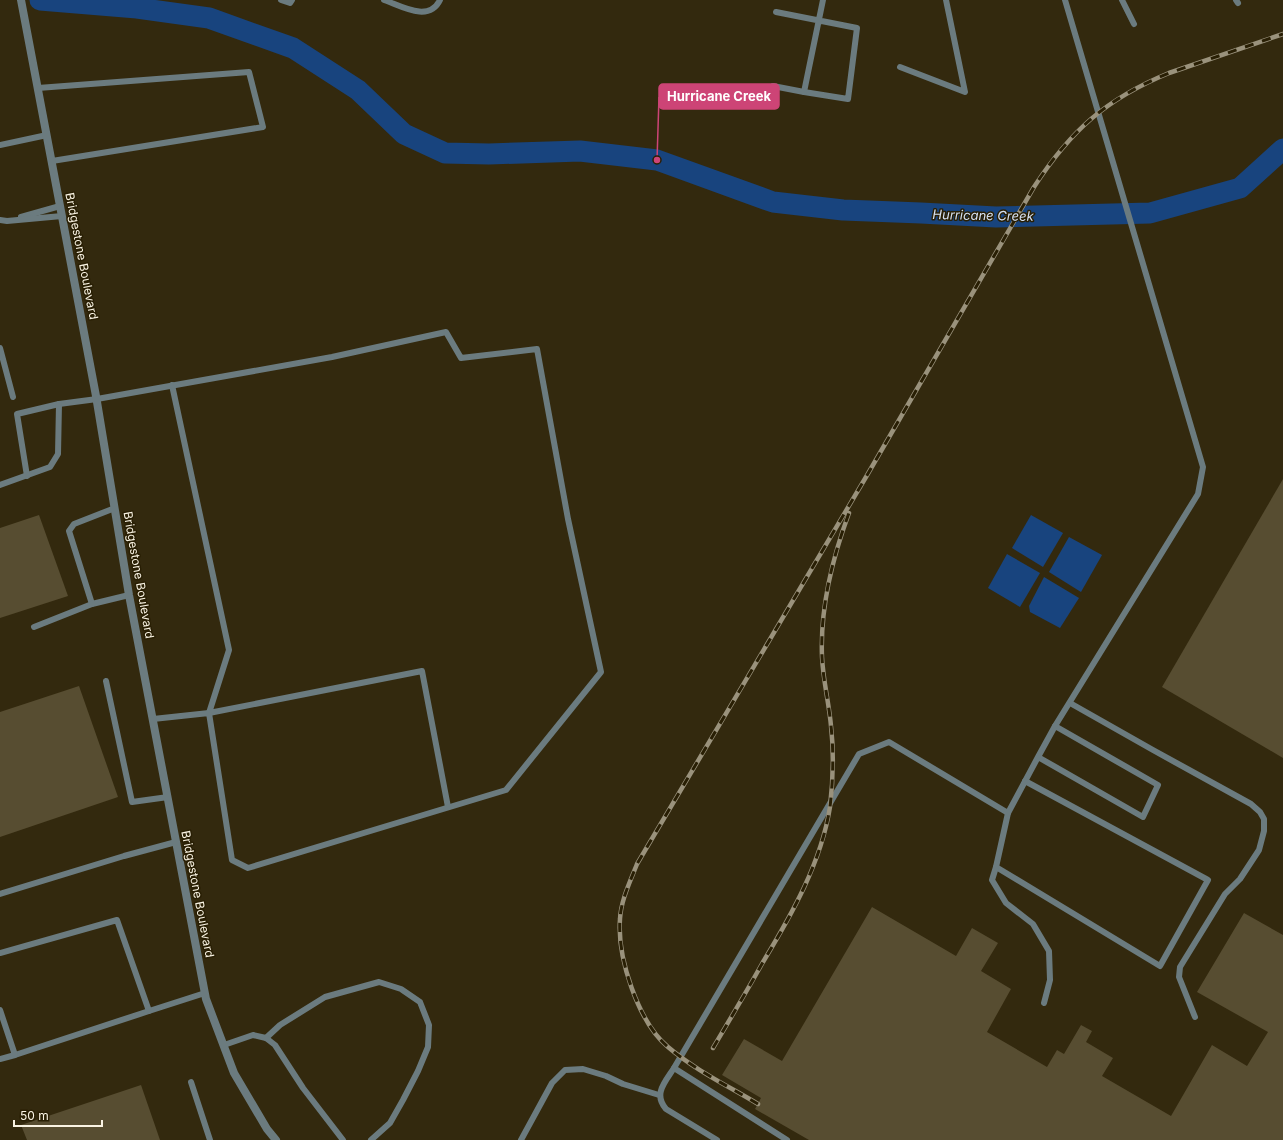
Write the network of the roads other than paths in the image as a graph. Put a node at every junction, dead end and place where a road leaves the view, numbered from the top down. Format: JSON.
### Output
{"nodes":[{"id":1,"x":281,"y":0,"type":"edge"},
{"id":2,"x":292,"y":0,"type":"edge"},
{"id":3,"x":384,"y":0,"type":"edge"},
{"id":4,"x":440,"y":0,"type":"edge"},
{"id":5,"x":824,"y":0,"type":"edge"},
{"id":6,"x":946,"y":0,"type":"edge"},
{"id":7,"x":1065,"y":0,"type":"edge"},
{"id":8,"x":1122,"y":0,"type":"edge"},
{"id":9,"x":22,"y":2,"type":"edge"},
{"id":10,"x":776,"y":12,"type":"dead end"},
{"id":11,"x":819,"y":21,"type":"junction"},
{"id":12,"x":1134,"y":24,"type":"dead end"},
{"id":13,"x":900,"y":67,"type":"dead end"},
{"id":14,"x":773,"y":86,"type":"dead end"},
{"id":15,"x":38,"y":88,"type":"junction"},
{"id":16,"x":804,"y":92,"type":"junction"},
{"id":17,"x":47,"y":135,"type":"junction"},
{"id":18,"x":0,"y":145,"type":"edge"},
{"id":19,"x":52,"y":161,"type":"junction"},
{"id":20,"x":60,"y":206,"type":"junction"},
{"id":21,"x":62,"y":216,"type":"junction"},
{"id":22,"x":0,"y":220,"type":"edge"},
{"id":23,"x":7,"y":221,"type":"junction"},
{"id":24,"x":0,"y":348,"type":"edge"},
{"id":25,"x":172,"y":385,"type":"junction"},
{"id":26,"x":13,"y":397,"type":"dead end"},
{"id":27,"x":96,"y":399,"type":"junction"},
{"id":28,"x":59,"y":404,"type":"junction"},
{"id":29,"x":27,"y":476,"type":"junction"},
{"id":30,"x":0,"y":485,"type":"edge"},
{"id":31,"x":115,"y":508,"type":"junction"},
{"id":32,"x":129,"y":595,"type":"junction"},
{"id":33,"x":92,"y":604,"type":"junction"},
{"id":34,"x":34,"y":626,"type":"dead end"},
{"id":35,"x":106,"y":681,"type":"dead end"},
{"id":36,"x":1070,"y":703,"type":"junction"},
{"id":37,"x":209,"y":713,"type":"junction"},
{"id":38,"x":153,"y":719,"type":"junction"},
{"id":39,"x":1056,"y":726,"type":"junction"},
{"id":40,"x":1038,"y":757,"type":"junction"},
{"id":41,"x":1025,"y":781,"type":"junction"},
{"id":42,"x":168,"y":797,"type":"junction"},
{"id":43,"x":448,"y":807,"type":"junction"},
{"id":44,"x":1008,"y":812,"type":"junction"},
{"id":45,"x":176,"y":842,"type":"junction"},
{"id":46,"x":996,"y":867,"type":"junction"},
{"id":47,"x":0,"y":894,"type":"edge"},
{"id":48,"x":0,"y":953,"type":"edge"},
{"id":49,"x":205,"y":993,"type":"junction"},
{"id":50,"x":1044,"y":1004,"type":"dead end"},
{"id":51,"x":0,"y":1010,"type":"edge"},
{"id":52,"x":149,"y":1011,"type":"junction"},
{"id":53,"x":1195,"y":1018,"type":"dead end"},
{"id":54,"x":266,"y":1038,"type":"junction"},
{"id":55,"x":224,"y":1045,"type":"junction"},
{"id":56,"x":15,"y":1055,"type":"junction"},
{"id":57,"x":0,"y":1060,"type":"edge"},
{"id":58,"x":674,"y":1068,"type":"junction"},
{"id":59,"x":191,"y":1082,"type":"dead end"},
{"id":60,"x":659,"y":1095,"type":"junction"},
{"id":61,"x":210,"y":1140,"type":"edge"},
{"id":62,"x":276,"y":1140,"type":"edge"},
{"id":63,"x":344,"y":1140,"type":"edge"},
{"id":64,"x":371,"y":1140,"type":"edge"},
{"id":65,"x":521,"y":1140,"type":"edge"},
{"id":66,"x":717,"y":1140,"type":"edge"},
{"id":67,"x":787,"y":1140,"type":"edge"}],
"edges":[{"from":1,"to":2,"type":"lane"},
{"from":3,"to":4,"type":"lane"},
{"from":5,"to":11,"type":"lane"},
{"from":6,"to":13,"type":"lane"},
{"from":7,"to":36,"type":"lane"},
{"from":8,"to":12,"type":"lane"},
{"from":9,"to":15,"type":"street","name":"Bridgestone Boulevard"},
{"from":10,"to":11,"type":"lane"},
{"from":11,"to":16,"type":"lane"},
{"from":11,"to":16,"type":"lane"},
{"from":14,"to":16,"type":"lane"},
{"from":15,"to":17,"type":"street","name":"Bridgestone Boulevard"},
{"from":15,"to":19,"type":"lane"},
{"from":17,"to":18,"type":"lane"},
{"from":17,"to":19,"type":"street","name":"Bridgestone Boulevard"},
{"from":19,"to":20,"type":"street","name":"Bridgestone Boulevard"},
{"from":20,"to":21,"type":"street","name":"Bridgestone Boulevard"},
{"from":20,"to":23,"type":"lane"},
{"from":21,"to":23,"type":"lane"},
{"from":21,"to":27,"type":"street","name":"Bridgestone Boulevard"},
{"from":22,"to":23,"type":"lane"},
{"from":24,"to":26,"type":"lane"},
{"from":25,"to":27,"type":"lane"},
{"from":25,"to":37,"type":"lane"},
{"from":25,"to":43,"type":"lane"},
{"from":27,"to":28,"type":"lane"},
{"from":27,"to":31,"type":"street","name":"Bridgestone Boulevard"},
{"from":28,"to":29,"type":"lane"},
{"from":28,"to":29,"type":"lane"},
{"from":29,"to":30,"type":"lane"},
{"from":31,"to":32,"type":"street","name":"Bridgestone Boulevard"},
{"from":31,"to":33,"type":"lane"},
{"from":32,"to":33,"type":"lane"},
{"from":32,"to":38,"type":"street","name":"Bridgestone Boulevard"},
{"from":33,"to":34,"type":"lane"},
{"from":35,"to":42,"type":"lane"},
{"from":36,"to":39,"type":"lane"},
{"from":36,"to":53,"type":"lane"},
{"from":37,"to":38,"type":"lane"},
{"from":37,"to":43,"type":"lane"},
{"from":37,"to":43,"type":"lane"},
{"from":38,"to":42,"type":"street","name":"Bridgestone Boulevard"},
{"from":39,"to":40,"type":"lane"},
{"from":39,"to":40,"type":"lane"},
{"from":40,"to":41,"type":"lane"},
{"from":41,"to":44,"type":"lane"},
{"from":41,"to":46,"type":"lane"},
{"from":42,"to":45,"type":"street","name":"Bridgestone Boulevard"},
{"from":44,"to":46,"type":"lane"},
{"from":44,"to":58,"type":"lane"},
{"from":45,"to":47,"type":"lane"},
{"from":45,"to":49,"type":"street","name":"Bridgestone Boulevard"},
{"from":46,"to":50,"type":"lane"},
{"from":48,"to":52,"type":"lane"},
{"from":49,"to":52,"type":"lane"},
{"from":49,"to":55,"type":"street","name":"Bridgestone Boulevard"},
{"from":51,"to":56,"type":"lane"},
{"from":52,"to":56,"type":"lane"},
{"from":54,"to":55,"type":"lane"},
{"from":54,"to":63,"type":"lane"},
{"from":54,"to":64,"type":"lane"},
{"from":55,"to":62,"type":"street","name":"Bridgestone Boulevard"},
{"from":56,"to":57,"type":"lane"},
{"from":58,"to":60,"type":"lane"},
{"from":58,"to":67,"type":"lane"},
{"from":59,"to":61,"type":"lane"},
{"from":60,"to":65,"type":"lane"},
{"from":60,"to":66,"type":"lane"}]}
